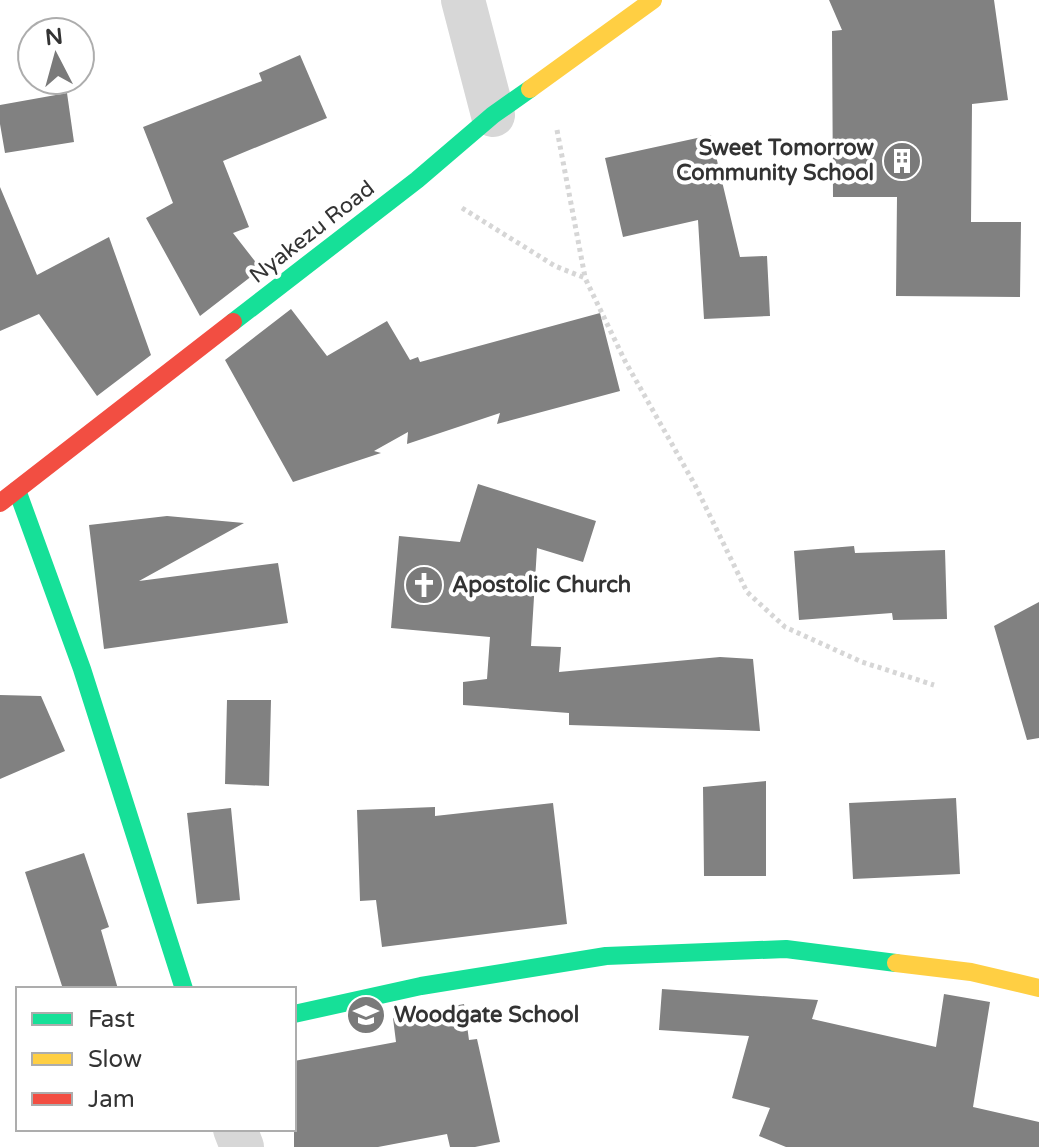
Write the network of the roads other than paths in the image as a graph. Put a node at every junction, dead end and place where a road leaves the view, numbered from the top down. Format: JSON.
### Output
{"nodes":[{"id":1,"x":463,"y":0,"type":"edge"},
{"id":2,"x":653,"y":0,"type":"edge"},
{"id":3,"x":493,"y":115,"type":"junction"},
{"id":4,"x":17,"y":490,"type":"junction"},
{"id":5,"x":0,"y":503,"type":"edge"},
{"id":6,"x":183,"y":987,"type":"edge"},
{"id":7,"x":1039,"y":988,"type":"edge"},
{"id":8,"x":296,"y":1014,"type":"edge"}],
"edges":[{"from":1,"to":3,"type":"street"},
{"from":2,"to":3,"type":"street","name":"Nyakezu Road"},
{"from":3,"to":4,"type":"street","name":"Nyakezu Road"},
{"from":4,"to":5,"type":"street","name":"Nyakezu Road"},
{"from":4,"to":6,"type":"street"},
{"from":7,"to":8,"type":"street"}]}
